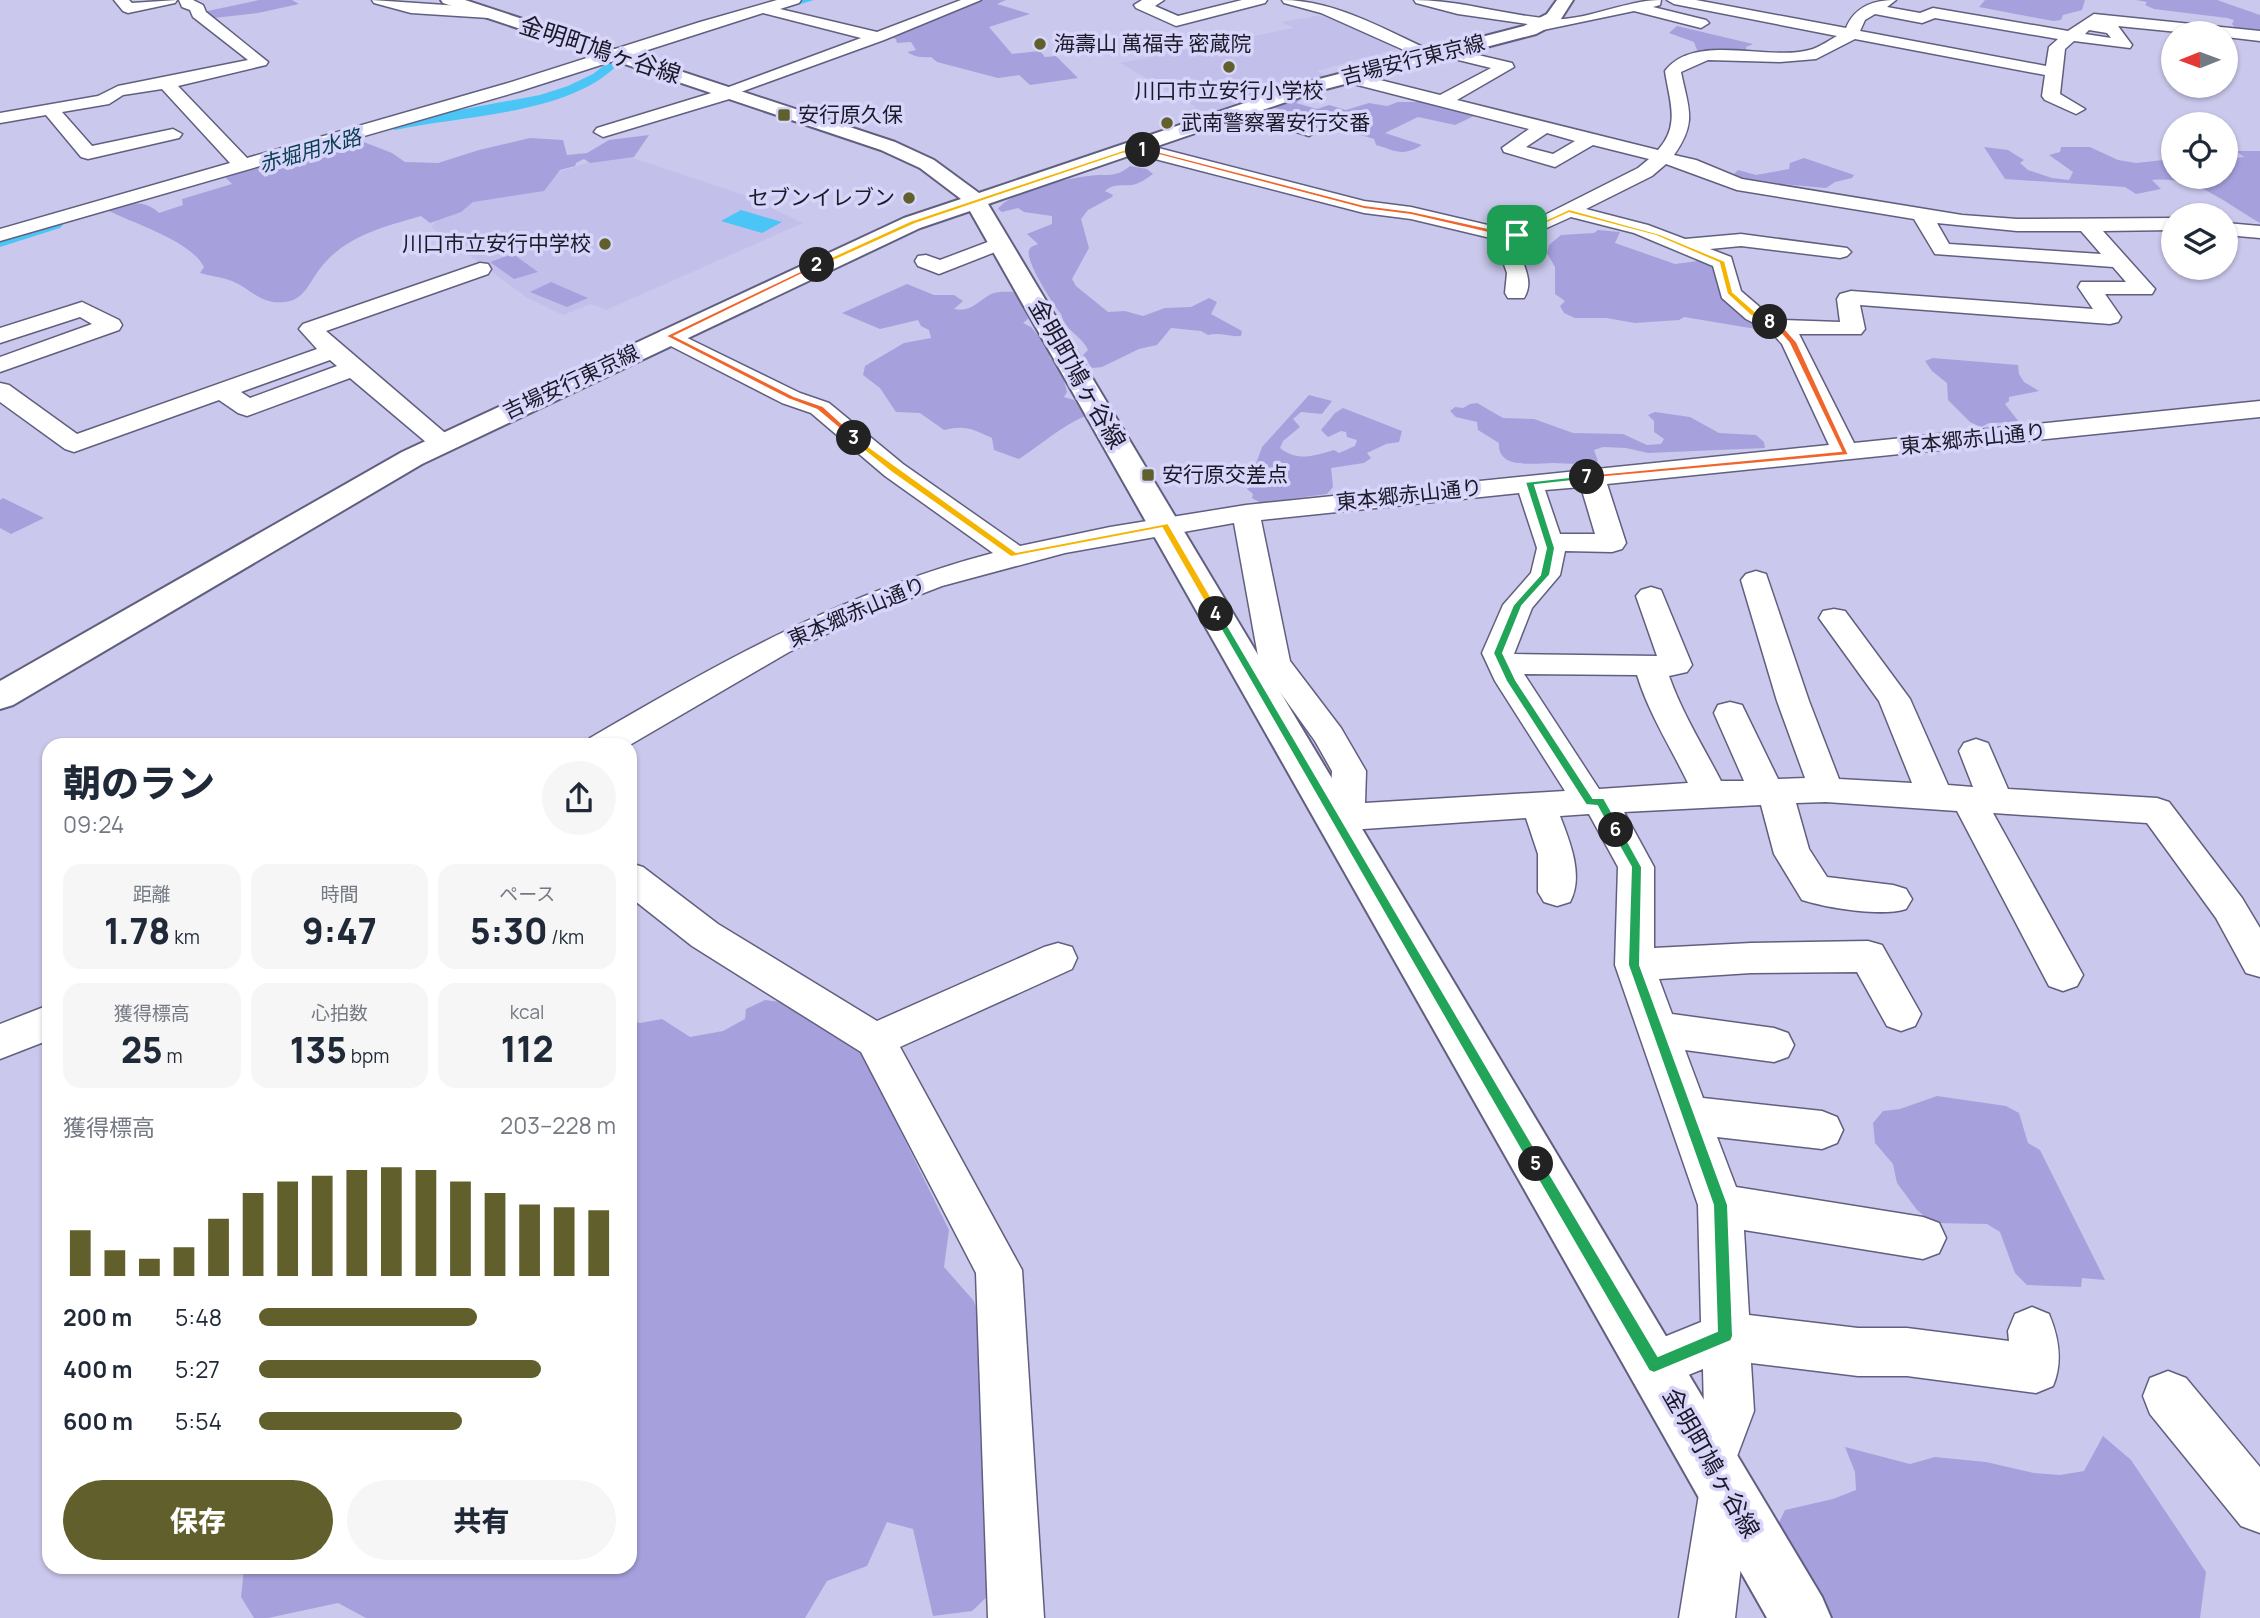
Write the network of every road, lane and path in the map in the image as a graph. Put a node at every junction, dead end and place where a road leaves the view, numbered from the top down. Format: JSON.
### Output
{"nodes":[{"id":1,"x":121,"y":0,"type":"edge"},
{"id":2,"x":170,"y":0,"type":"edge"},
{"id":3,"x":186,"y":0,"type":"edge"},
{"id":4,"x":379,"y":0,"type":"edge"},
{"id":5,"x":449,"y":0,"type":"edge"},
{"id":6,"x":794,"y":0,"type":"edge"},
{"id":7,"x":974,"y":0,"type":"edge"},
{"id":8,"x":1157,"y":0,"type":"edge"},
{"id":9,"x":1260,"y":0,"type":"edge"},
{"id":10,"x":1289,"y":0,"type":"edge"},
{"id":11,"x":1421,"y":0,"type":"edge"},
{"id":12,"x":1493,"y":0,"type":"edge"},
{"id":13,"x":1665,"y":0,"type":"edge"},
{"id":14,"x":1674,"y":0,"type":"edge"},
{"id":15,"x":1889,"y":0,"type":"edge"},
{"id":16,"x":1541,"y":2,"type":"dead end"},
{"id":17,"x":1564,"y":2,"type":"edge"},
{"id":18,"x":711,"y":6,"type":"dead end"},
{"id":19,"x":1361,"y":8,"type":"dead end"},
{"id":20,"x":1634,"y":8,"type":"junction"},
{"id":21,"x":762,"y":9,"type":"junction"},
{"id":22,"x":1872,"y":9,"type":"junction"},
{"id":23,"x":1481,"y":12,"type":"junction"},
{"id":24,"x":489,"y":13,"type":"junction"},
{"id":25,"x":1341,"y":16,"type":"junction"},
{"id":26,"x":735,"y":17,"type":"junction"},
{"id":27,"x":1545,"y":24,"type":"junction"},
{"id":28,"x":1711,"y":25,"type":"dead end"},
{"id":29,"x":2087,"y":25,"type":"junction"},
{"id":30,"x":632,"y":28,"type":"dead end"},
{"id":31,"x":1771,"y":34,"type":"junction"},
{"id":32,"x":605,"y":35,"type":"dead end"},
{"id":33,"x":1851,"y":35,"type":"junction"},
{"id":34,"x":2260,"y":36,"type":"edge"},
{"id":35,"x":877,"y":37,"type":"junction"},
{"id":36,"x":2069,"y":37,"type":"junction"},
{"id":37,"x":664,"y":39,"type":"junction"},
{"id":38,"x":578,"y":43,"type":"junction"},
{"id":39,"x":614,"y":55,"type":"junction"},
{"id":40,"x":1790,"y":57,"type":"junction"},
{"id":41,"x":1430,"y":65,"type":"junction"},
{"id":42,"x":2053,"y":72,"type":"junction"},
{"id":43,"x":1348,"y":76,"type":"junction"},
{"id":44,"x":166,"y":83,"type":"junction"},
{"id":45,"x":1398,"y":89,"type":"junction"},
{"id":46,"x":728,"y":93,"type":"junction"},
{"id":47,"x":1441,"y":101,"type":"junction"},
{"id":48,"x":94,"y":102,"type":"junction"},
{"id":49,"x":50,"y":109,"type":"junction"},
{"id":50,"x":2076,"y":109,"type":"dead end"},
{"id":51,"x":192,"y":110,"type":"junction"},
{"id":52,"x":1247,"y":110,"type":"junction"},
{"id":53,"x":170,"y":115,"type":"dead end"},
{"id":54,"x":0,"y":118,"type":"edge"},
{"id":55,"x":110,"y":119,"type":"dead end"},
{"id":56,"x":150,"y":122,"type":"dead end"},
{"id":57,"x":1543,"y":128,"type":"junction"},
{"id":58,"x":1309,"y":131,"type":"dead end"},
{"id":59,"x":603,"y":132,"type":"dead end"},
{"id":60,"x":1588,"y":140,"type":"junction"},
{"id":61,"x":1135,"y":148,"type":"junction"},
{"id":62,"x":1662,"y":159,"type":"junction"},
{"id":63,"x":242,"y":164,"type":"junction"},
{"id":64,"x":975,"y":201,"type":"junction"},
{"id":65,"x":1569,"y":211,"type":"junction"},
{"id":66,"x":1922,"y":215,"type":"junction"},
{"id":67,"x":2161,"y":223,"type":"edge"},
{"id":68,"x":2087,"y":225,"type":"junction"},
{"id":69,"x":2238,"y":230,"type":"edge"},
{"id":70,"x":2260,"y":233,"type":"edge"},
{"id":71,"x":0,"y":236,"type":"edge"},
{"id":72,"x":1510,"y":236,"type":"junction"},
{"id":73,"x":1001,"y":243,"type":"junction"},
{"id":74,"x":1685,"y":246,"type":"junction"},
{"id":75,"x":1840,"y":252,"type":"dead end"},
{"id":76,"x":926,"y":261,"type":"dead end"},
{"id":77,"x":2118,"y":261,"type":"junction"},
{"id":78,"x":480,"y":269,"type":"dead end"},
{"id":79,"x":1516,"y":293,"type":"dead end"},
{"id":80,"x":1779,"y":327,"type":"junction"},
{"id":81,"x":0,"y":336,"type":"edge"},
{"id":82,"x":669,"y":336,"type":"junction"},
{"id":83,"x":332,"y":351,"type":"junction"},
{"id":84,"x":0,"y":365,"type":"edge"},
{"id":85,"x":355,"y":368,"type":"junction"},
{"id":86,"x":0,"y":390,"type":"edge"},
{"id":87,"x":221,"y":390,"type":"junction"},
{"id":88,"x":2260,"y":408,"type":"edge"},
{"id":89,"x":442,"y":443,"type":"junction"},
{"id":90,"x":1846,"y":453,"type":"junction"},
{"id":91,"x":1591,"y":477,"type":"junction"},
{"id":92,"x":1530,"y":482,"type":"junction"},
{"id":93,"x":1245,"y":513,"type":"junction"},
{"id":94,"x":1165,"y":525,"type":"junction"},
{"id":95,"x":1549,"y":542,"type":"junction"},
{"id":96,"x":1014,"y":555,"type":"junction"},
{"id":97,"x":1756,"y":580,"type":"dead end"},
{"id":98,"x":1651,"y":596,"type":"dead end"},
{"id":99,"x":1834,"y":618,"type":"dead end"},
{"id":100,"x":1503,"y":664,"type":"junction"},
{"id":101,"x":1262,"y":665,"type":"junction"},
{"id":102,"x":1650,"y":667,"type":"junction"},
{"id":103,"x":0,"y":697,"type":"edge"},
{"id":104,"x":1730,"y":713,"type":"dead end"},
{"id":105,"x":616,"y":738,"type":"edge"},
{"id":106,"x":1976,"y":751,"type":"dead end"},
{"id":107,"x":1826,"y":790,"type":"junction"},
{"id":108,"x":1771,"y":792,"type":"junction"},
{"id":109,"x":1710,"y":794,"type":"junction"},
{"id":110,"x":1966,"y":798,"type":"junction"},
{"id":111,"x":1595,"y":802,"type":"junction"},
{"id":112,"x":1539,"y":805,"type":"junction"},
{"id":113,"x":1341,"y":817,"type":"junction"},
{"id":114,"x":637,"y":882,"type":"edge"},
{"id":115,"x":1557,"y":892,"type":"dead end"},
{"id":116,"x":1893,"y":899,"type":"dead end"},
{"id":117,"x":1058,"y":958,"type":"dead end"},
{"id":118,"x":2260,"y":962,"type":"edge"},
{"id":119,"x":1634,"y":965,"type":"junction"},
{"id":120,"x":2063,"y":975,"type":"dead end"},
{"id":121,"x":1901,"y":1014,"type":"dead end"},
{"id":122,"x":42,"y":1025,"type":"edge"},
{"id":123,"x":1657,"y":1029,"type":"junction"},
{"id":124,"x":875,"y":1040,"type":"junction"},
{"id":125,"x":0,"y":1042,"type":"edge"},
{"id":126,"x":1774,"y":1045,"type":"dead end"},
{"id":127,"x":1688,"y":1115,"type":"junction"},
{"id":128,"x":1822,"y":1130,"type":"dead end"},
{"id":129,"x":1720,"y":1205,"type":"junction"},
{"id":130,"x":1923,"y":1238,"type":"dead end"},
{"id":131,"x":2032,"y":1331,"type":"dead end"},
{"id":132,"x":1725,"y":1336,"type":"junction"},
{"id":133,"x":1654,"y":1365,"type":"junction"},
{"id":134,"x":2168,"y":1396,"type":"dead end"},
{"id":135,"x":1717,"y":1474,"type":"junction"},
{"id":136,"x":2260,"y":1507,"type":"edge"},
{"id":137,"x":1016,"y":1618,"type":"edge"},
{"id":138,"x":1707,"y":1618,"type":"edge"},
{"id":139,"x":1801,"y":1618,"type":"edge"}],
"edges":[{"from":1,"to":2,"type":"street"},
{"from":3,"to":44,"type":"street"},
{"from":4,"to":24,"type":"street"},
{"from":5,"to":24,"type":"main road","name":"金明町鳩ヶ谷線"},
{"from":6,"to":21,"type":"street"},
{"from":7,"to":35,"type":"street"},
{"from":8,"to":9,"type":"street"},
{"from":10,"to":25,"type":"street"},
{"from":11,"to":23,"type":"street"},
{"from":12,"to":23,"type":"street"},
{"from":13,"to":20,"type":"street"},
{"from":14,"to":31,"type":"street"},
{"from":15,"to":22,"type":"street"},
{"from":16,"to":17,"type":"street"},
{"from":17,"to":27,"type":"main road"},
{"from":18,"to":26,"type":"street"},
{"from":19,"to":25,"type":"street"},
{"from":20,"to":27,"type":"street"},
{"from":20,"to":28,"type":"street"},
{"from":21,"to":26,"type":"street"},
{"from":21,"to":35,"type":"street"},
{"from":22,"to":33,"type":"street"},
{"from":22,"to":36,"type":"street"},
{"from":23,"to":27,"type":"street"},
{"from":24,"to":38,"type":"main road","name":"金明町鳩ヶ谷線"},
{"from":25,"to":41,"type":"street"},
{"from":26,"to":37,"type":"street"},
{"from":27,"to":41,"type":"main road","name":"吉場安行東京線"},
{"from":29,"to":34,"type":"street"},
{"from":29,"to":36,"type":"street"},
{"from":29,"to":36,"type":"street"},
{"from":30,"to":37,"type":"street"},
{"from":31,"to":33,"type":"street"},
{"from":31,"to":40,"type":"street"},
{"from":32,"to":38,"type":"street"},
{"from":33,"to":40,"type":"street"},
{"from":33,"to":42,"type":"street"},
{"from":35,"to":46,"type":"street"},
{"from":36,"to":42,"type":"street"},
{"from":37,"to":39,"type":"street"},
{"from":38,"to":39,"type":"main road","name":"金明町鳩ヶ谷線"},
{"from":39,"to":46,"type":"main road","name":"金明町鳩ヶ谷線"},
{"from":39,"to":63,"type":"street"},
{"from":40,"to":62,"type":"street"},
{"from":41,"to":43,"type":"main road","name":"吉場安行東京線"},
{"from":41,"to":45,"type":"street"},
{"from":41,"to":47,"type":"street"},
{"from":42,"to":50,"type":"street"},
{"from":43,"to":45,"type":"street"},
{"from":43,"to":52,"type":"main road","name":"吉場安行東京線"},
{"from":44,"to":48,"type":"street"},
{"from":44,"to":51,"type":"street"},
{"from":45,"to":47,"type":"street"},
{"from":46,"to":59,"type":"street"},
{"from":46,"to":64,"type":"main road","name":"金明町鳩ヶ谷線"},
{"from":47,"to":57,"type":"street"},
{"from":48,"to":49,"type":"street"},
{"from":48,"to":55,"type":"street"},
{"from":49,"to":54,"type":"street"},
{"from":49,"to":56,"type":"street"},
{"from":51,"to":53,"type":"street"},
{"from":51,"to":63,"type":"street"},
{"from":52,"to":58,"type":"street"},
{"from":52,"to":61,"type":"main road","name":"吉場安行東京線"},
{"from":57,"to":60,"type":"street"},
{"from":57,"to":60,"type":"street"},
{"from":60,"to":62,"type":"street"},
{"from":61,"to":64,"type":"main road","name":"吉場安行東京線"},
{"from":61,"to":72,"type":"street"},
{"from":62,"to":65,"type":"street"},
{"from":62,"to":66,"type":"street"},
{"from":63,"to":71,"type":"street"},
{"from":64,"to":73,"type":"main road","name":"金明町鳩ヶ谷線"},
{"from":64,"to":82,"type":"main road","name":"吉場安行東京線"},
{"from":65,"to":72,"type":"street"},
{"from":65,"to":74,"type":"street"},
{"from":66,"to":68,"type":"street"},
{"from":66,"to":77,"type":"street"},
{"from":67,"to":68,"type":"street"},
{"from":68,"to":77,"type":"street"},
{"from":69,"to":70,"type":"street"},
{"from":72,"to":79,"type":"street"},
{"from":73,"to":76,"type":"street"},
{"from":73,"to":94,"type":"main road","name":"金明町鳩ヶ谷線"},
{"from":74,"to":75,"type":"street"},
{"from":74,"to":80,"type":"street"},
{"from":77,"to":80,"type":"street"},
{"from":78,"to":83,"type":"street"},
{"from":80,"to":90,"type":"street"},
{"from":81,"to":84,"type":"street"},
{"from":82,"to":89,"type":"main road","name":"吉場安行東京線"},
{"from":82,"to":96,"type":"street"},
{"from":83,"to":85,"type":"street"},
{"from":83,"to":87,"type":"street"},
{"from":85,"to":87,"type":"street"},
{"from":85,"to":89,"type":"street"},
{"from":86,"to":87,"type":"street"},
{"from":88,"to":90,"type":"street","name":"東本郷赤山通り"},
{"from":89,"to":103,"type":"main road","name":"吉場安行東京線"},
{"from":90,"to":91,"type":"street","name":"東本郷赤山通り"},
{"from":91,"to":92,"type":"street","name":"東本郷赤山通り"},
{"from":91,"to":95,"type":"street"},
{"from":92,"to":93,"type":"street","name":"東本郷赤山通り"},
{"from":92,"to":95,"type":"street"},
{"from":93,"to":94,"type":"street","name":"東本郷赤山通り"},
{"from":93,"to":101,"type":"street"},
{"from":94,"to":96,"type":"street","name":"東本郷赤山通り"},
{"from":94,"to":101,"type":"main road","name":"金明町鳩ヶ谷線"},
{"from":95,"to":100,"type":"street"},
{"from":96,"to":105,"type":"street","name":"東本郷赤山通り"},
{"from":97,"to":107,"type":"street"},
{"from":98,"to":102,"type":"street"},
{"from":99,"to":110,"type":"street"},
{"from":100,"to":102,"type":"street"},
{"from":100,"to":111,"type":"street"},
{"from":101,"to":113,"type":"main road","name":"金明町鳩ヶ谷線"},
{"from":102,"to":109,"type":"street"},
{"from":104,"to":108,"type":"street"},
{"from":106,"to":110,"type":"street"},
{"from":107,"to":108,"type":"street"},
{"from":107,"to":110,"type":"street"},
{"from":108,"to":109,"type":"street"},
{"from":108,"to":116,"type":"street"},
{"from":109,"to":111,"type":"street"},
{"from":110,"to":118,"type":"street"},
{"from":110,"to":120,"type":"street"},
{"from":111,"to":112,"type":"street"},
{"from":111,"to":119,"type":"street"},
{"from":112,"to":113,"type":"street"},
{"from":112,"to":115,"type":"street"},
{"from":113,"to":133,"type":"main road","name":"金明町鳩ヶ谷線"},
{"from":114,"to":124,"type":"street"},
{"from":117,"to":124,"type":"street"},
{"from":119,"to":121,"type":"street"},
{"from":119,"to":123,"type":"street"},
{"from":122,"to":125,"type":"street"},
{"from":123,"to":126,"type":"street"},
{"from":123,"to":127,"type":"street"},
{"from":124,"to":137,"type":"street"},
{"from":127,"to":128,"type":"street"},
{"from":127,"to":129,"type":"street"},
{"from":129,"to":130,"type":"street"},
{"from":129,"to":132,"type":"street"},
{"from":131,"to":132,"type":"street"},
{"from":132,"to":133,"type":"street"},
{"from":132,"to":135,"type":"street"},
{"from":133,"to":135,"type":"main road","name":"金明町鳩ヶ谷線"},
{"from":134,"to":136,"type":"street"},
{"from":135,"to":138,"type":"street"},
{"from":135,"to":139,"type":"main road","name":"金明町鳩ヶ谷線"}]}
